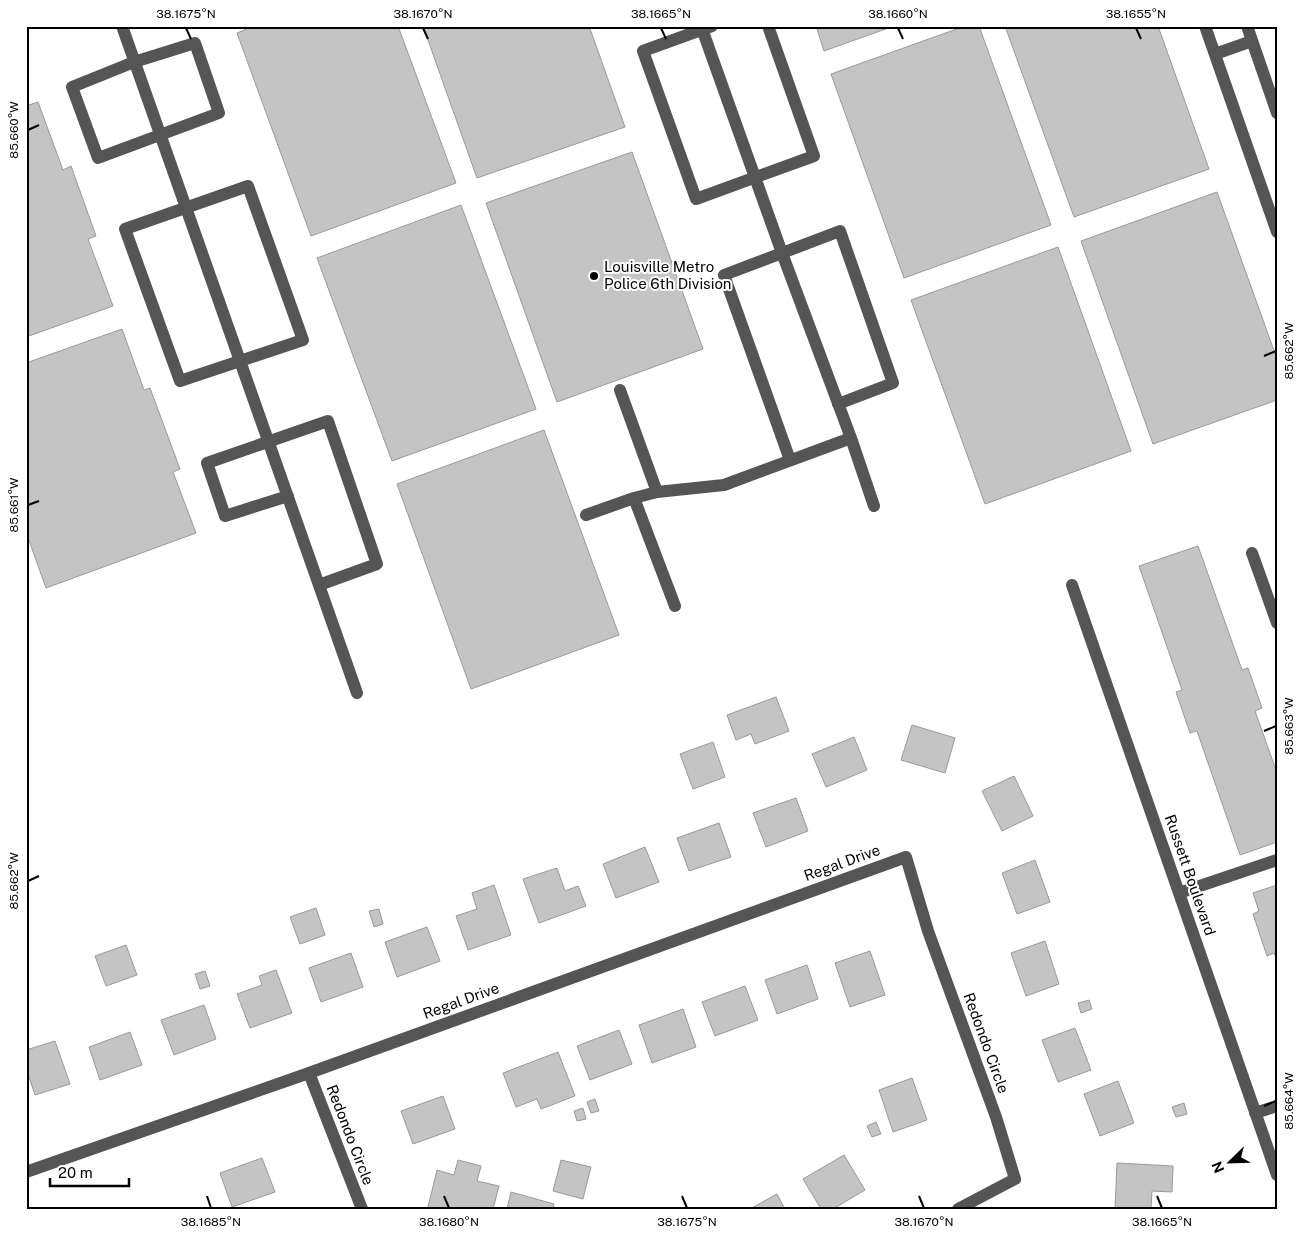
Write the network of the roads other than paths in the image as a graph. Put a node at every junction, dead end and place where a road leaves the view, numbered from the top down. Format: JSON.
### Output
{"nodes":[{"id":1,"x":122,"y":26,"type":"edge"},
{"id":2,"x":768,"y":26,"type":"edge"},
{"id":3,"x":1205,"y":26,"type":"edge"},
{"id":4,"x":1247,"y":26,"type":"edge"},
{"id":5,"x":705,"y":27,"type":"edge"},
{"id":6,"x":1252,"y":41,"type":"junction"},
{"id":7,"x":1215,"y":54,"type":"junction"},
{"id":8,"x":134,"y":62,"type":"junction"},
{"id":9,"x":1277,"y":114,"type":"edge"},
{"id":10,"x":160,"y":136,"type":"junction"},
{"id":11,"x":756,"y":178,"type":"junction"},
{"id":12,"x":186,"y":207,"type":"junction"},
{"id":13,"x":1277,"y":232,"type":"edge"},
{"id":14,"x":782,"y":253,"type":"junction"},
{"id":15,"x":240,"y":361,"type":"junction"},
{"id":16,"x":620,"y":390,"type":"dead end"},
{"id":17,"x":838,"y":404,"type":"junction"},
{"id":18,"x":851,"y":438,"type":"junction"},
{"id":19,"x":269,"y":442,"type":"junction"},
{"id":20,"x":790,"y":460,"type":"junction"},
{"id":21,"x":657,"y":492,"type":"junction"},
{"id":22,"x":288,"y":496,"type":"junction"},
{"id":23,"x":634,"y":498,"type":"junction"},
{"id":24,"x":874,"y":506,"type":"dead end"},
{"id":25,"x":586,"y":516,"type":"dead end"},
{"id":26,"x":1252,"y":553,"type":"dead end"},
{"id":27,"x":319,"y":585,"type":"junction"},
{"id":28,"x":1072,"y":585,"type":"dead end"},
{"id":29,"x":674,"y":606,"type":"dead end"},
{"id":30,"x":1277,"y":623,"type":"edge"},
{"id":31,"x":357,"y":693,"type":"dead end"},
{"id":32,"x":906,"y":857,"type":"joint"},
{"id":33,"x":1277,"y":860,"type":"edge"},
{"id":34,"x":1179,"y":893,"type":"junction"},
{"id":35,"x":309,"y":1073,"type":"junction"},
{"id":36,"x":1277,"y":1106,"type":"edge"},
{"id":37,"x":1255,"y":1113,"type":"junction"},
{"id":38,"x":26,"y":1172,"type":"edge"},
{"id":39,"x":1277,"y":1175,"type":"edge"},
{"id":40,"x":362,"y":1209,"type":"edge"},
{"id":41,"x":958,"y":1209,"type":"edge"}],
"edges":[{"from":1,"to":8,"type":"street"},
{"from":2,"to":11,"type":"street"},
{"from":3,"to":7,"type":"street"},
{"from":4,"to":6,"type":"street"},
{"from":5,"to":11,"type":"street"},
{"from":5,"to":11,"type":"street"},
{"from":6,"to":7,"type":"street"},
{"from":6,"to":9,"type":"street"},
{"from":7,"to":13,"type":"street"},
{"from":8,"to":10,"type":"street"},
{"from":8,"to":10,"type":"street"},
{"from":8,"to":10,"type":"street"},
{"from":10,"to":12,"type":"street"},
{"from":11,"to":14,"type":"street"},
{"from":12,"to":15,"type":"street"},
{"from":12,"to":15,"type":"street"},
{"from":12,"to":15,"type":"street"},
{"from":14,"to":17,"type":"street"},
{"from":14,"to":17,"type":"street"},
{"from":14,"to":20,"type":"street"},
{"from":15,"to":19,"type":"street"},
{"from":16,"to":21,"type":"street"},
{"from":17,"to":18,"type":"street"},
{"from":18,"to":20,"type":"street"},
{"from":18,"to":24,"type":"street"},
{"from":19,"to":22,"type":"street"},
{"from":19,"to":22,"type":"street"},
{"from":19,"to":27,"type":"street"},
{"from":20,"to":21,"type":"street"},
{"from":21,"to":23,"type":"street"},
{"from":22,"to":27,"type":"street"},
{"from":23,"to":25,"type":"street"},
{"from":23,"to":29,"type":"street"},
{"from":26,"to":30,"type":"street"},
{"from":27,"to":31,"type":"street"},
{"from":28,"to":34,"type":"street","name":"Russett Boulevard"},
{"from":32,"to":35,"type":"street","name":"Regal Drive"},
{"from":32,"to":41,"type":"street","name":"Redondo Circle"},
{"from":33,"to":34,"type":"street"},
{"from":34,"to":37,"type":"street","name":"Russett Boulevard"},
{"from":35,"to":38,"type":"street","name":"Regal Drive"},
{"from":35,"to":40,"type":"street","name":"Redondo Circle"},
{"from":36,"to":37,"type":"street"},
{"from":37,"to":39,"type":"street","name":"Russett Boulevard"}]}
